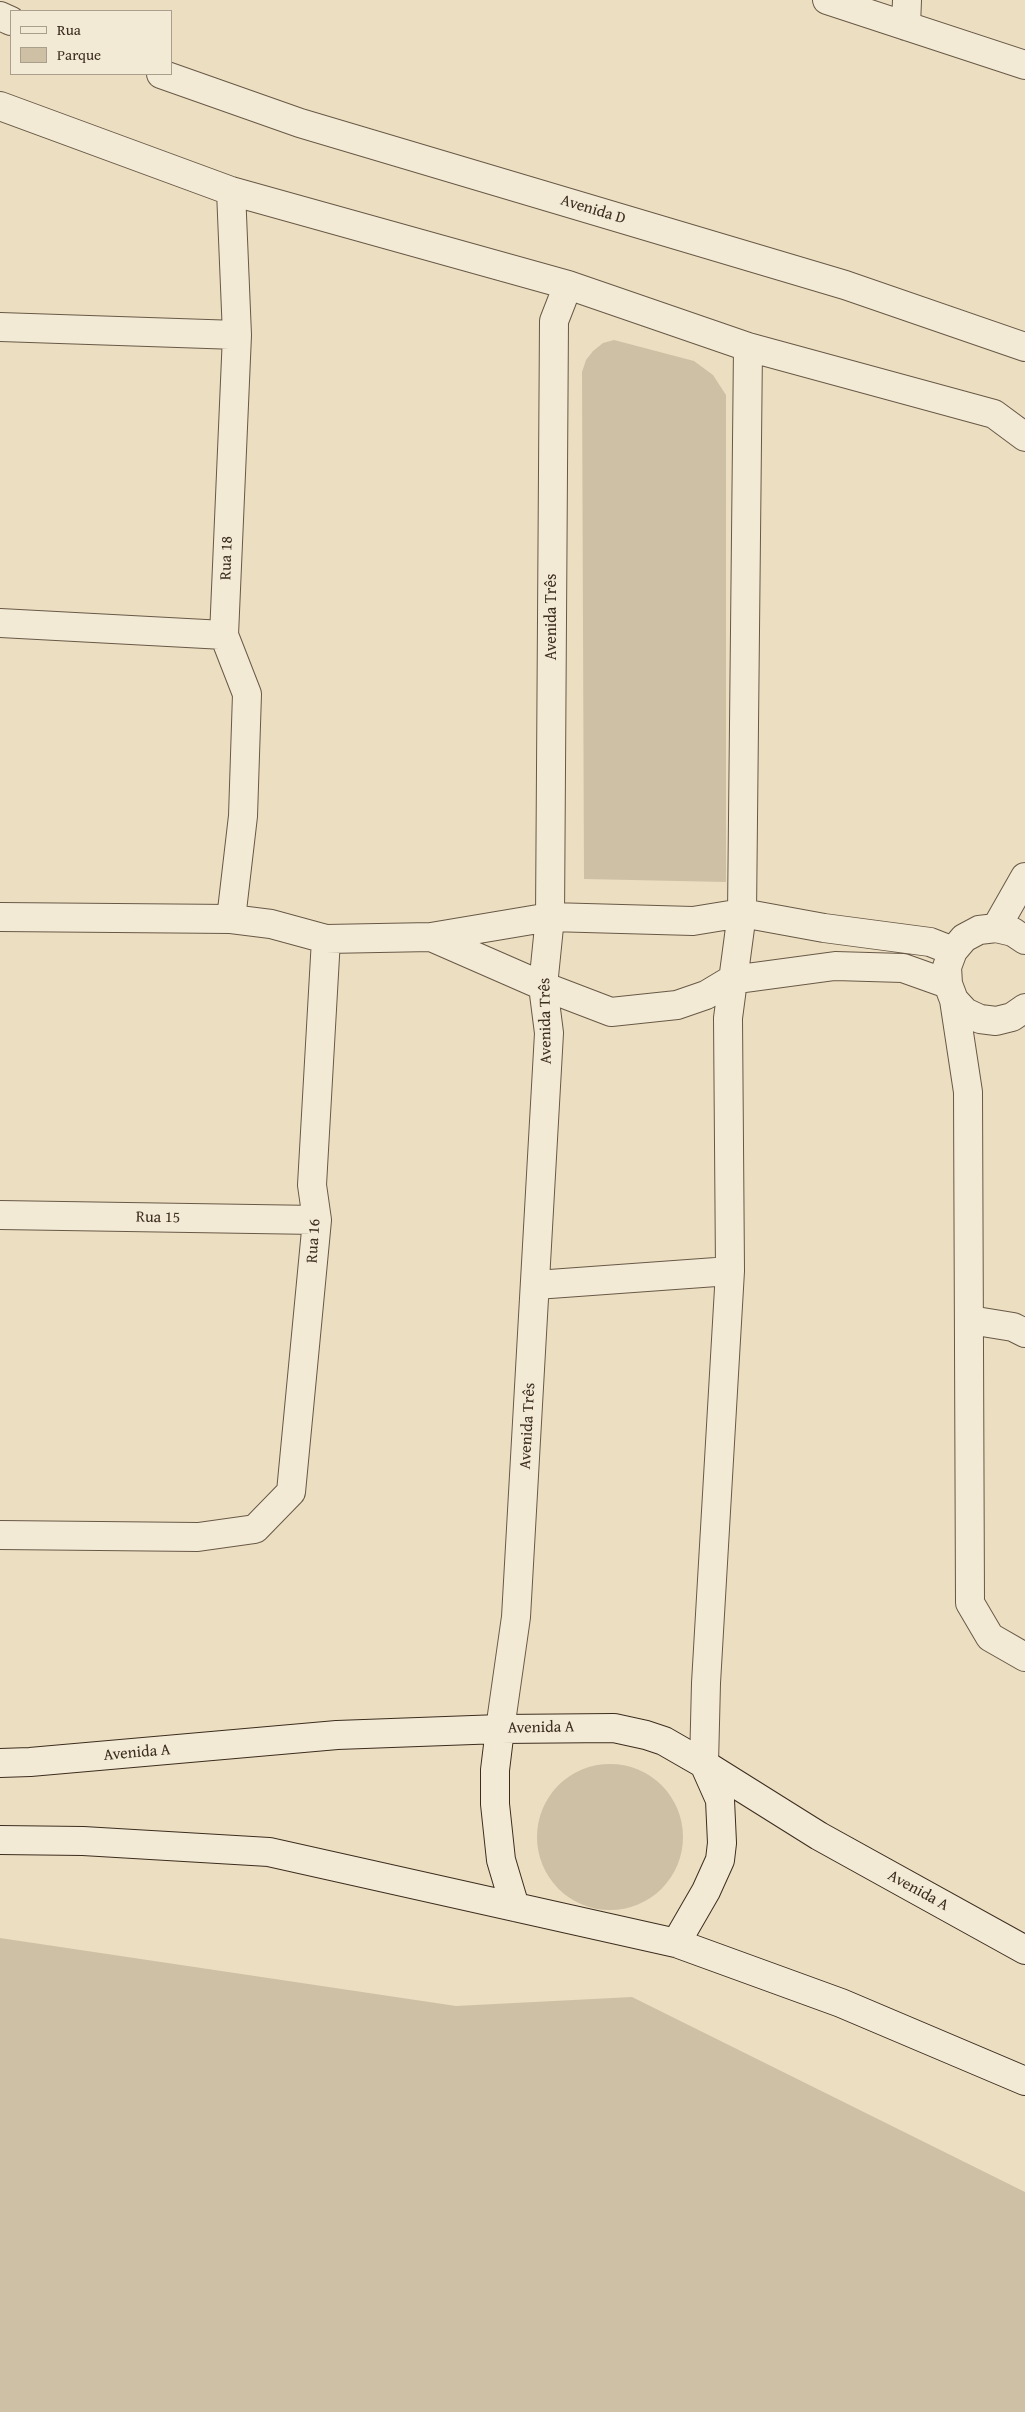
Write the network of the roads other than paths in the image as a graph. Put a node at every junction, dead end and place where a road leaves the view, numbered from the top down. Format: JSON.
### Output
{"nodes":[{"id":1,"x":827,"y":0,"type":"edge"},
{"id":2,"x":907,"y":13,"type":"edge"},
{"id":3,"x":1025,"y":65,"type":"edge"},
{"id":4,"x":165,"y":75,"type":"edge"},
{"id":5,"x":0,"y":106,"type":"edge"},
{"id":6,"x":231,"y":191,"type":"junction"},
{"id":7,"x":568,"y":285,"type":"junction"},
{"id":8,"x":0,"y":326,"type":"edge"},
{"id":9,"x":237,"y":335,"type":"junction"},
{"id":10,"x":748,"y":347,"type":"junction"},
{"id":11,"x":1025,"y":347,"type":"edge"},
{"id":12,"x":1025,"y":436,"type":"edge"},
{"id":13,"x":0,"y":623,"type":"edge"},
{"id":14,"x":224,"y":635,"type":"junction"},
{"id":15,"x":1025,"y":877,"type":"edge"},
{"id":16,"x":742,"y":913,"type":"junction"},
{"id":17,"x":0,"y":917,"type":"edge"},
{"id":18,"x":550,"y":917,"type":"junction"},
{"id":19,"x":232,"y":919,"type":"junction"},
{"id":20,"x":996,"y":928,"type":"junction"},
{"id":21,"x":431,"y":937,"type":"junction"},
{"id":22,"x":326,"y":939,"type":"junction"},
{"id":23,"x":1025,"y":940,"type":"edge"},
{"id":24,"x":953,"y":951,"type":"junction"},
{"id":25,"x":731,"y":980,"type":"junction"},
{"id":26,"x":543,"y":986,"type":"junction"},
{"id":27,"x":951,"y":992,"type":"junction"},
{"id":28,"x":1025,"y":1009,"type":"edge"},
{"id":29,"x":980,"y":1019,"type":"junction"},
{"id":30,"x":968,"y":1092,"type":"junction"},
{"id":31,"x":0,"y":1215,"type":"edge"},
{"id":32,"x":317,"y":1220,"type":"junction"},
{"id":33,"x":730,"y":1271,"type":"junction"},
{"id":34,"x":536,"y":1285,"type":"junction"},
{"id":35,"x":970,"y":1320,"type":"junction"},
{"id":36,"x":1025,"y":1333,"type":"edge"},
{"id":37,"x":0,"y":1535,"type":"edge"},
{"id":38,"x":1025,"y":1657,"type":"edge"},
{"id":39,"x":500,"y":1729,"type":"junction"},
{"id":40,"x":0,"y":1763,"type":"edge"},
{"id":41,"x":704,"y":1764,"type":"junction"},
{"id":42,"x":0,"y":1840,"type":"edge"},
{"id":43,"x":515,"y":1907,"type":"junction"},
{"id":44,"x":676,"y":1943,"type":"junction"},
{"id":45,"x":1025,"y":1950,"type":"edge"},
{"id":46,"x":1025,"y":2081,"type":"edge"}],
"edges":[{"from":1,"to":2,"type":"street"},
{"from":2,"to":3,"type":"street"},
{"from":4,"to":11,"type":"street","name":"Avenida D"},
{"from":5,"to":6,"type":"street"},
{"from":6,"to":7,"type":"street"},
{"from":6,"to":9,"type":"street","name":"Rua 18"},
{"from":7,"to":10,"type":"street"},
{"from":7,"to":18,"type":"street","name":"Avenida Três"},
{"from":8,"to":9,"type":"street"},
{"from":9,"to":14,"type":"street","name":"Rua 18"},
{"from":10,"to":12,"type":"street"},
{"from":10,"to":16,"type":"street"},
{"from":13,"to":14,"type":"street"},
{"from":14,"to":19,"type":"street","name":"Rua 18"},
{"from":15,"to":20,"type":"street"},
{"from":16,"to":18,"type":"street"},
{"from":16,"to":24,"type":"street"},
{"from":16,"to":25,"type":"street"},
{"from":17,"to":19,"type":"street"},
{"from":18,"to":21,"type":"street"},
{"from":18,"to":26,"type":"street","name":"Avenida Três"},
{"from":19,"to":22,"type":"street"},
{"from":20,"to":23,"type":"street"},
{"from":20,"to":24,"type":"street"},
{"from":21,"to":22,"type":"street"},
{"from":21,"to":26,"type":"street"},
{"from":22,"to":32,"type":"street","name":"Rua 16"},
{"from":24,"to":27,"type":"street"},
{"from":25,"to":26,"type":"street"},
{"from":25,"to":27,"type":"street"},
{"from":25,"to":33,"type":"street"},
{"from":26,"to":34,"type":"street","name":"Avenida Três"},
{"from":27,"to":29,"type":"street"},
{"from":27,"to":30,"type":"street"},
{"from":28,"to":29,"type":"street"},
{"from":29,"to":30,"type":"street"},
{"from":30,"to":35,"type":"street"},
{"from":31,"to":32,"type":"street","name":"Rua 15"},
{"from":32,"to":37,"type":"street","name":"Rua 16"},
{"from":33,"to":34,"type":"street"},
{"from":33,"to":41,"type":"street"},
{"from":34,"to":39,"type":"street","name":"Avenida Três"},
{"from":35,"to":36,"type":"street"},
{"from":35,"to":38,"type":"street"},
{"from":39,"to":40,"type":"street","name":"Avenida A"},
{"from":39,"to":41,"type":"street","name":"Avenida A"},
{"from":39,"to":43,"type":"street","name":"Avenida Três"},
{"from":41,"to":44,"type":"street"},
{"from":41,"to":45,"type":"street","name":"Avenida A"},
{"from":42,"to":43,"type":"street"},
{"from":43,"to":44,"type":"street"},
{"from":44,"to":46,"type":"street"}]}
